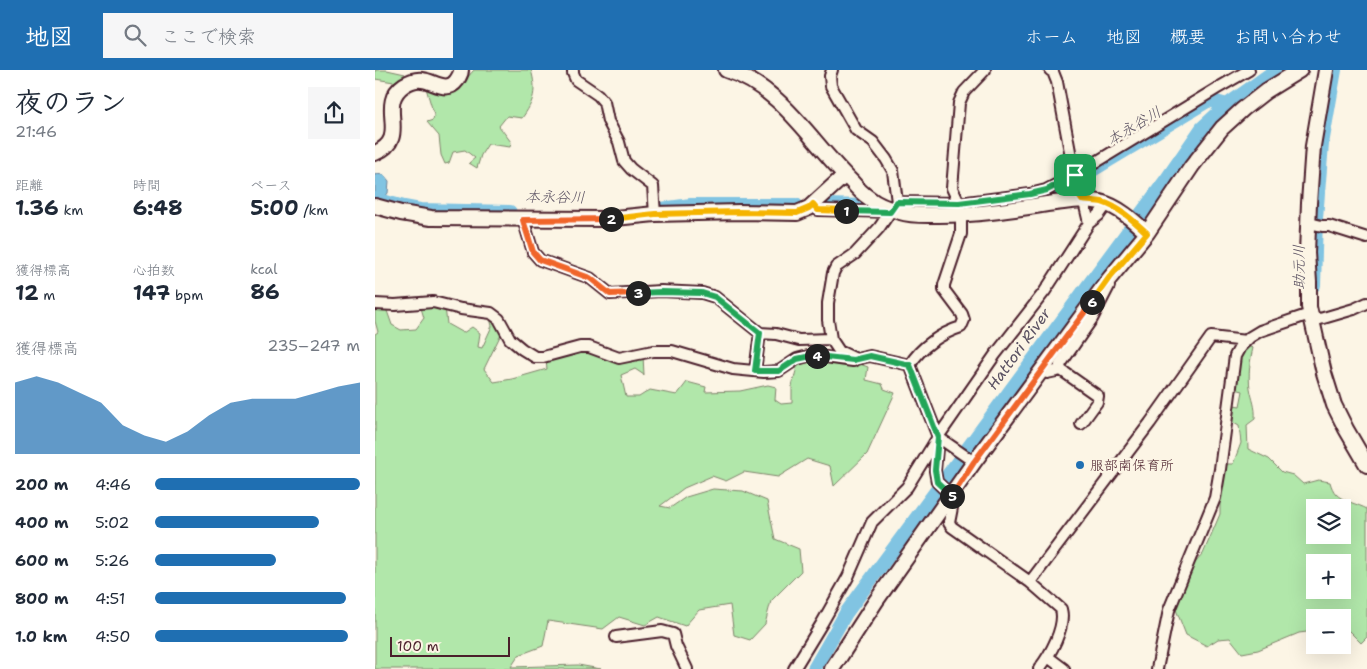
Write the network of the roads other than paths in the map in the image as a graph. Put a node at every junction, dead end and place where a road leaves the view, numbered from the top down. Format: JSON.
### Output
{"nodes":[{"id":1,"x":461,"y":70,"type":"edge"},
{"id":2,"x":573,"y":70,"type":"edge"},
{"id":3,"x":726,"y":70,"type":"edge"},
{"id":4,"x":831,"y":70,"type":"edge"},
{"id":5,"x":985,"y":70,"type":"edge"},
{"id":6,"x":1050,"y":70,"type":"edge"},
{"id":7,"x":1249,"y":70,"type":"edge"},
{"id":8,"x":1300,"y":70,"type":"edge"},
{"id":9,"x":1326,"y":70,"type":"edge"},
{"id":10,"x":375,"y":153,"type":"edge"},
{"id":11,"x":845,"y":175,"type":"junction"},
{"id":12,"x":1075,"y":175,"type":"junction"},
{"id":13,"x":1080,"y":197,"type":"junction"},
{"id":14,"x":813,"y":204,"type":"junction"},
{"id":15,"x":1107,"y":204,"type":"junction"},
{"id":16,"x":375,"y":206,"type":"edge"},
{"id":17,"x":893,"y":208,"type":"junction"},
{"id":18,"x":960,"y":209,"type":"junction"},
{"id":19,"x":655,"y":214,"type":"junction"},
{"id":20,"x":523,"y":220,"type":"junction"},
{"id":21,"x":1089,"y":223,"type":"junction"},
{"id":22,"x":1315,"y":225,"type":"junction"},
{"id":23,"x":1144,"y":230,"type":"junction"},
{"id":24,"x":1367,"y":238,"type":"edge"},
{"id":25,"x":1109,"y":278,"type":"junction"},
{"id":26,"x":1367,"y":303,"type":"edge"},
{"id":27,"x":375,"y":304,"type":"edge"},
{"id":28,"x":1316,"y":318,"type":"junction"},
{"id":29,"x":760,"y":333,"type":"junction"},
{"id":30,"x":831,"y":339,"type":"junction"},
{"id":31,"x":1246,"y":341,"type":"junction"},
{"id":32,"x":856,"y":359,"type":"junction"},
{"id":33,"x":910,"y":365,"type":"junction"},
{"id":34,"x":1042,"y":368,"type":"junction"},
{"id":35,"x":1061,"y":370,"type":"junction"},
{"id":36,"x":755,"y":371,"type":"junction"},
{"id":37,"x":1081,"y":424,"type":"dead end"},
{"id":38,"x":938,"y":437,"type":"junction"},
{"id":39,"x":972,"y":461,"type":"junction"},
{"id":40,"x":1367,"y":465,"type":"edge"},
{"id":41,"x":948,"y":493,"type":"junction"},
{"id":42,"x":1030,"y":582,"type":"junction"},
{"id":43,"x":616,"y":637,"type":"dead end"},
{"id":44,"x":1048,"y":657,"type":"junction"},
{"id":45,"x":687,"y":669,"type":"edge"},
{"id":46,"x":794,"y":669,"type":"edge"},
{"id":47,"x":831,"y":669,"type":"edge"},
{"id":48,"x":1039,"y":669,"type":"edge"},
{"id":49,"x":1064,"y":669,"type":"edge"},
{"id":50,"x":1157,"y":669,"type":"edge"}],
"edges":[{"from":1,"to":10,"type":"main road"},
{"from":2,"to":19,"type":"street"},
{"from":3,"to":11,"type":"main road"},
{"from":4,"to":17,"type":"street"},
{"from":5,"to":18,"type":"street"},
{"from":6,"to":12,"type":"street"},
{"from":7,"to":12,"type":"street"},
{"from":8,"to":23,"type":"main road"},
{"from":9,"to":22,"type":"main road"},
{"from":11,"to":14,"type":"main road"},
{"from":11,"to":17,"type":"main road"},
{"from":12,"to":13,"type":"street"},
{"from":12,"to":18,"type":"street"},
{"from":13,"to":15,"type":"main road"},
{"from":13,"to":18,"type":"main road"},
{"from":13,"to":21,"type":"street"},
{"from":14,"to":17,"type":"street"},
{"from":14,"to":19,"type":"main road"},
{"from":15,"to":21,"type":"street"},
{"from":15,"to":23,"type":"main road"},
{"from":16,"to":20,"type":"main road"},
{"from":17,"to":18,"type":"main road"},
{"from":17,"to":30,"type":"street"},
{"from":18,"to":33,"type":"street"},
{"from":19,"to":20,"type":"main road"},
{"from":20,"to":29,"type":"street"},
{"from":21,"to":38,"type":"street"},
{"from":22,"to":24,"type":"street"},
{"from":22,"to":28,"type":"main road"},
{"from":23,"to":25,"type":"main road"},
{"from":25,"to":34,"type":"main road"},
{"from":25,"to":35,"type":"street"},
{"from":26,"to":28,"type":"street"},
{"from":27,"to":36,"type":"street"},
{"from":28,"to":31,"type":"street"},
{"from":28,"to":40,"type":"main road"},
{"from":29,"to":30,"type":"street"},
{"from":29,"to":36,"type":"street"},
{"from":30,"to":32,"type":"street"},
{"from":31,"to":42,"type":"street"},
{"from":31,"to":50,"type":"street"},
{"from":32,"to":33,"type":"street"},
{"from":32,"to":36,"type":"street"},
{"from":33,"to":38,"type":"street"},
{"from":34,"to":35,"type":"street"},
{"from":34,"to":39,"type":"main road"},
{"from":35,"to":37,"type":"street"},
{"from":38,"to":39,"type":"street"},
{"from":38,"to":41,"type":"street"},
{"from":38,"to":46,"type":"street"},
{"from":39,"to":41,"type":"main road"},
{"from":41,"to":42,"type":"street"},
{"from":41,"to":47,"type":"main road"},
{"from":42,"to":44,"type":"street"},
{"from":43,"to":45,"type":"street"},
{"from":44,"to":48,"type":"street"},
{"from":44,"to":49,"type":"street"}]}
